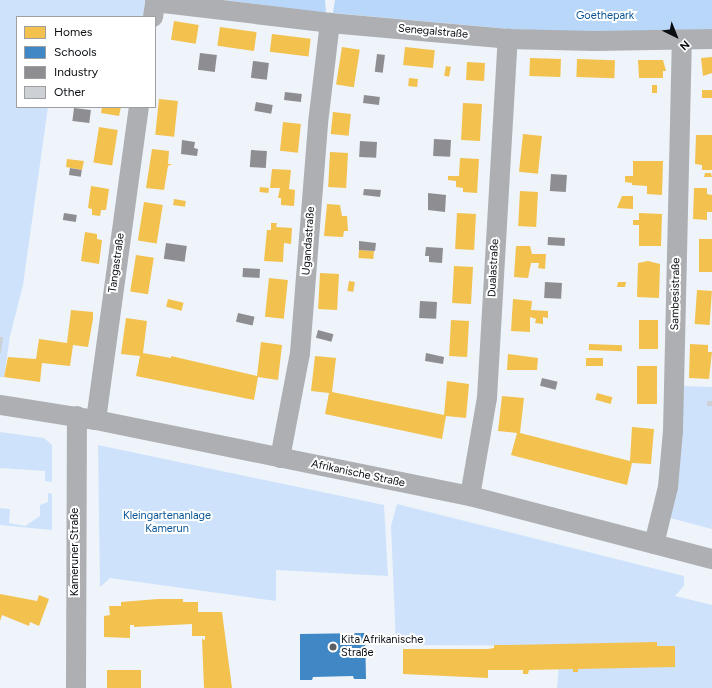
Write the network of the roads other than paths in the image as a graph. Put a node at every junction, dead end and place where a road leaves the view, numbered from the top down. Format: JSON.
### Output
{"nodes":[{"id":1,"x":154,"y":9,"type":"edge"},
{"id":2,"x":330,"y":23,"type":"junction"},
{"id":3,"x":508,"y":39,"type":"junction"},
{"id":4,"x":712,"y":39,"type":"edge"},
{"id":5,"x":682,"y":41,"type":"junction"},
{"id":6,"x":139,"y":108,"type":"edge"},
{"id":7,"x":0,"y":405,"type":"edge"},
{"id":8,"x":86,"y":418,"type":"junction"},
{"id":9,"x":280,"y":458,"type":"junction"},
{"id":10,"x":470,"y":496,"type":"junction"},
{"id":11,"x":654,"y":544,"type":"junction"},
{"id":12,"x":712,"y":559,"type":"edge"},
{"id":13,"x":76,"y":688,"type":"edge"}],
"edges":[{"from":1,"to":2,"type":"street","name":"Senegalstraße"},
{"from":2,"to":3,"type":"street","name":"Senegalstraße"},
{"from":2,"to":9,"type":"street","name":"Ugandastraße"},
{"from":3,"to":5,"type":"street","name":"Senegalstraße"},
{"from":3,"to":10,"type":"street","name":"Dualastraße"},
{"from":4,"to":5,"type":"street","name":"Senegalstraße"},
{"from":5,"to":11,"type":"street","name":"Sambesistraße"},
{"from":6,"to":8,"type":"street","name":"Tangastraße"},
{"from":7,"to":8,"type":"street","name":"Afrikanische Straße"},
{"from":8,"to":9,"type":"street","name":"Afrikanische Straße"},
{"from":8,"to":13,"type":"street","name":"Kameruner Straße"},
{"from":9,"to":10,"type":"street","name":"Afrikanische Straße"},
{"from":10,"to":11,"type":"street","name":"Afrikanische Straße"},
{"from":11,"to":12,"type":"street","name":"Afrikanische Straße"}]}
